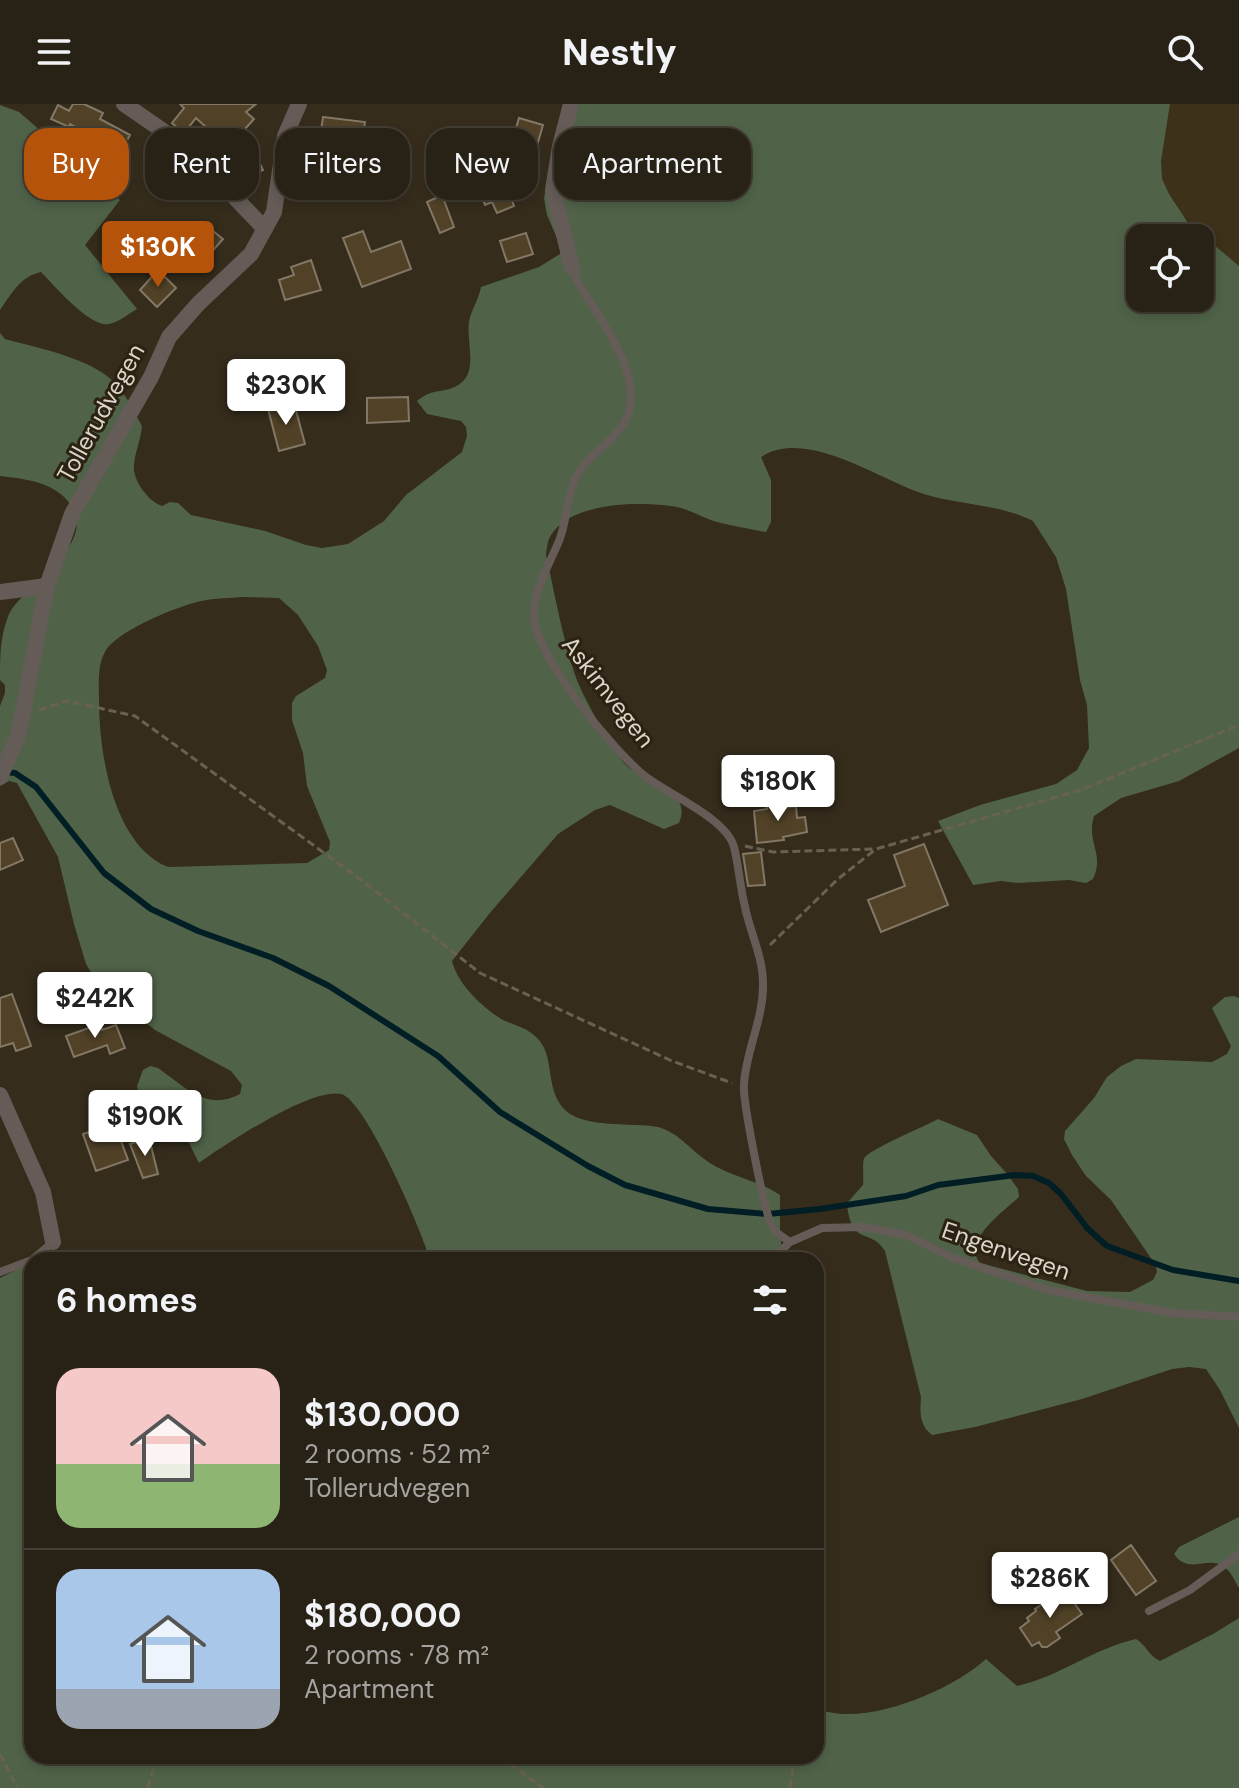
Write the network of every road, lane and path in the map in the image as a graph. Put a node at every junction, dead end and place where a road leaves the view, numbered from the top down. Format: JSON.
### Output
{"nodes":[{"id":1,"x":124,"y":104,"type":"edge"},
{"id":2,"x":299,"y":104,"type":"edge"},
{"id":3,"x":571,"y":104,"type":"edge"},
{"id":4,"x":265,"y":229,"type":"junction"},
{"id":5,"x":572,"y":267,"type":"joint"},
{"id":6,"x":47,"y":586,"type":"junction"},
{"id":7,"x":0,"y":592,"type":"edge"},
{"id":8,"x":22,"y":716,"type":"junction"},
{"id":9,"x":1239,"y":725,"type":"edge"},
{"id":10,"x":0,"y":777,"type":"edge"},
{"id":11,"x":734,"y":844,"type":"junction"},
{"id":12,"x":876,"y":849,"type":"junction"},
{"id":13,"x":759,"y":956,"type":"junction"},
{"id":14,"x":743,"y":1087,"type":"junction"},
{"id":15,"x":0,"y":1095,"type":"edge"},
{"id":16,"x":53,"y":1242,"type":"joint"},
{"id":17,"x":790,"y":1242,"type":"junction"},
{"id":18,"x":41,"y":1252,"type":"edge"},
{"id":19,"x":780,"y":1252,"type":"edge"},
{"id":20,"x":24,"y":1263,"type":"edge"},
{"id":21,"x":0,"y":1272,"type":"edge"},
{"id":22,"x":1239,"y":1317,"type":"edge"},
{"id":23,"x":1239,"y":1554,"type":"edge"},
{"id":24,"x":1149,"y":1611,"type":"dead end"},
{"id":25,"x":0,"y":1754,"type":"edge"},
{"id":26,"x":155,"y":1764,"type":"edge"},
{"id":27,"x":511,"y":1764,"type":"edge"},
{"id":28,"x":794,"y":1764,"type":"edge"},
{"id":29,"x":17,"y":1788,"type":"edge"},
{"id":30,"x":148,"y":1788,"type":"edge"},
{"id":31,"x":543,"y":1788,"type":"edge"},
{"id":32,"x":790,"y":1788,"type":"edge"}],
"edges":[{"from":1,"to":4,"type":"street"},
{"from":2,"to":4,"type":"street","name":"Tollerudvegen"},
{"from":3,"to":5,"type":"street","name":"Askimvegen"},
{"from":4,"to":6,"type":"street","name":"Tollerudvegen"},
{"from":5,"to":11,"type":"lane","name":"Askimvegen"},
{"from":6,"to":7,"type":"street"},
{"from":6,"to":8,"type":"street","name":"Tollerudvegen"},
{"from":8,"to":10,"type":"street","name":"Tollerudvegen"},
{"from":8,"to":14,"type":"path"},
{"from":9,"to":12,"type":"path"},
{"from":11,"to":12,"type":"path"},
{"from":11,"to":13,"type":"lane"},
{"from":12,"to":13,"type":"path"},
{"from":13,"to":14,"type":"lane"},
{"from":14,"to":17,"type":"lane"},
{"from":15,"to":16,"type":"street"},
{"from":16,"to":18,"type":"lane"},
{"from":17,"to":19,"type":"lane","name":"Engenvegen"},
{"from":17,"to":22,"type":"lane","name":"Engenvegen"},
{"from":20,"to":21,"type":"lane"},
{"from":23,"to":24,"type":"lane"},
{"from":25,"to":29,"type":"path"},
{"from":26,"to":30,"type":"path"},
{"from":27,"to":31,"type":"path"},
{"from":28,"to":32,"type":"path"}]}
